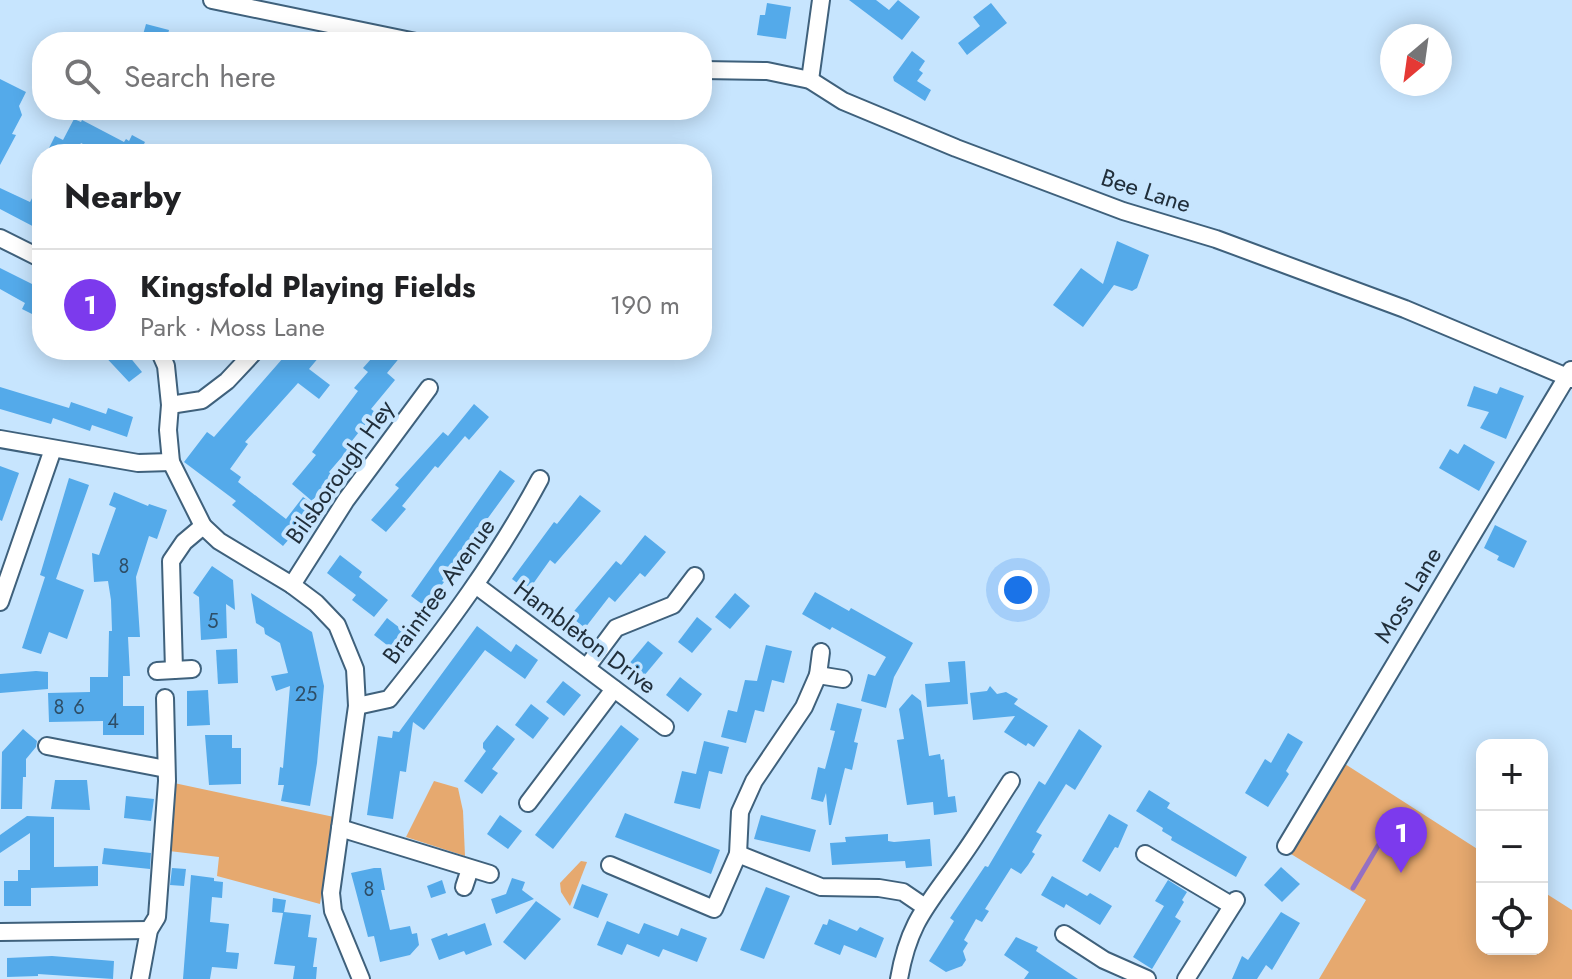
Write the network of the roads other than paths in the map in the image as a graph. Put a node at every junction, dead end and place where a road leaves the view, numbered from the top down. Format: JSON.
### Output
{"nodes":[{"id":1,"x":212,"y":0,"type":"edge"},
{"id":2,"x":821,"y":0,"type":"edge"},
{"id":3,"x":367,"y":32,"type":"edge"},
{"id":4,"x":712,"y":70,"type":"edge"},
{"id":5,"x":810,"y":80,"type":"junction"},
{"id":6,"x":0,"y":238,"type":"edge"},
{"id":7,"x":32,"y":254,"type":"edge"},
{"id":8,"x":163,"y":360,"type":"edge"},
{"id":9,"x":247,"y":360,"type":"edge"},
{"id":10,"x":1570,"y":375,"type":"edge"},
{"id":11,"x":429,"y":388,"type":"dead end"},
{"id":12,"x":170,"y":405,"type":"junction"},
{"id":13,"x":0,"y":439,"type":"edge"},
{"id":14,"x":53,"y":449,"type":"junction"},
{"id":15,"x":171,"y":462,"type":"junction"},
{"id":16,"x":540,"y":479,"type":"dead end"},
{"id":17,"x":203,"y":526,"type":"junction"},
{"id":18,"x":695,"y":576,"type":"dead end"},
{"id":19,"x":292,"y":585,"type":"junction"},
{"id":20,"x":477,"y":586,"type":"junction"},
{"id":21,"x":0,"y":602,"type":"edge"},
{"id":22,"x":821,"y":652,"type":"dead end"},
{"id":23,"x":587,"y":667,"type":"junction"},
{"id":24,"x":192,"y":669,"type":"dead end"},
{"id":25,"x":818,"y":675,"type":"junction"},
{"id":26,"x":843,"y":679,"type":"dead end"},
{"id":27,"x":614,"y":689,"type":"junction"},
{"id":28,"x":165,"y":698,"type":"dead end"},
{"id":29,"x":357,"y":706,"type":"junction"},
{"id":30,"x":665,"y":727,"type":"dead end"},
{"id":31,"x":47,"y":746,"type":"dead end"},
{"id":32,"x":166,"y":769,"type":"junction"},
{"id":33,"x":1011,"y":781,"type":"dead end"},
{"id":34,"x":528,"y":803,"type":"dead end"},
{"id":35,"x":340,"y":828,"type":"junction"},
{"id":36,"x":1286,"y":846,"type":"dead end"},
{"id":37,"x":738,"y":854,"type":"junction"},
{"id":38,"x":1145,"y":854,"type":"dead end"},
{"id":39,"x":610,"y":865,"type":"dead end"},
{"id":40,"x":470,"y":869,"type":"junction"},
{"id":41,"x":490,"y":874,"type":"dead end"},
{"id":42,"x":464,"y":887,"type":"dead end"},
{"id":43,"x":925,"y":907,"type":"junction"},
{"id":44,"x":149,"y":930,"type":"junction"},
{"id":45,"x":0,"y":932,"type":"edge"},
{"id":46,"x":1064,"y":934,"type":"dead end"},
{"id":47,"x":140,"y":979,"type":"edge"},
{"id":48,"x":361,"y":979,"type":"edge"},
{"id":49,"x":899,"y":979,"type":"edge"},
{"id":50,"x":1147,"y":979,"type":"edge"},
{"id":51,"x":1186,"y":979,"type":"edge"}],
"edges":[{"from":1,"to":3,"type":"street"},
{"from":2,"to":5,"type":"street"},
{"from":4,"to":5,"type":"street","name":"Bee Lane"},
{"from":5,"to":10,"type":"street","name":"Bee Lane"},
{"from":6,"to":7,"type":"street"},
{"from":8,"to":12,"type":"street"},
{"from":9,"to":12,"type":"street"},
{"from":10,"to":36,"type":"street","name":"Moss Lane"},
{"from":11,"to":19,"type":"street","name":"Bilsborough Hey"},
{"from":12,"to":15,"type":"street"},
{"from":13,"to":14,"type":"street"},
{"from":14,"to":15,"type":"street"},
{"from":14,"to":21,"type":"street"},
{"from":15,"to":17,"type":"street"},
{"from":16,"to":20,"type":"street","name":"Braintree Avenue"},
{"from":17,"to":19,"type":"street"},
{"from":17,"to":24,"type":"street"},
{"from":18,"to":23,"type":"street"},
{"from":19,"to":29,"type":"street"},
{"from":20,"to":23,"type":"street","name":"Hambleton Drive"},
{"from":20,"to":29,"type":"street","name":"Braintree Avenue"},
{"from":22,"to":25,"type":"street"},
{"from":23,"to":27,"type":"street","name":"Hambleton Drive"},
{"from":25,"to":26,"type":"street"},
{"from":25,"to":37,"type":"street"},
{"from":27,"to":30,"type":"street","name":"Hambleton Drive"},
{"from":27,"to":34,"type":"street"},
{"from":28,"to":32,"type":"street"},
{"from":29,"to":35,"type":"street"},
{"from":31,"to":32,"type":"street"},
{"from":32,"to":44,"type":"street"},
{"from":33,"to":43,"type":"street"},
{"from":35,"to":40,"type":"street"},
{"from":35,"to":48,"type":"street"},
{"from":37,"to":39,"type":"street"},
{"from":37,"to":43,"type":"street"},
{"from":38,"to":51,"type":"street"},
{"from":40,"to":41,"type":"street"},
{"from":40,"to":42,"type":"street"},
{"from":43,"to":49,"type":"street"},
{"from":44,"to":45,"type":"street"},
{"from":44,"to":47,"type":"street"},
{"from":46,"to":50,"type":"street"}]}
